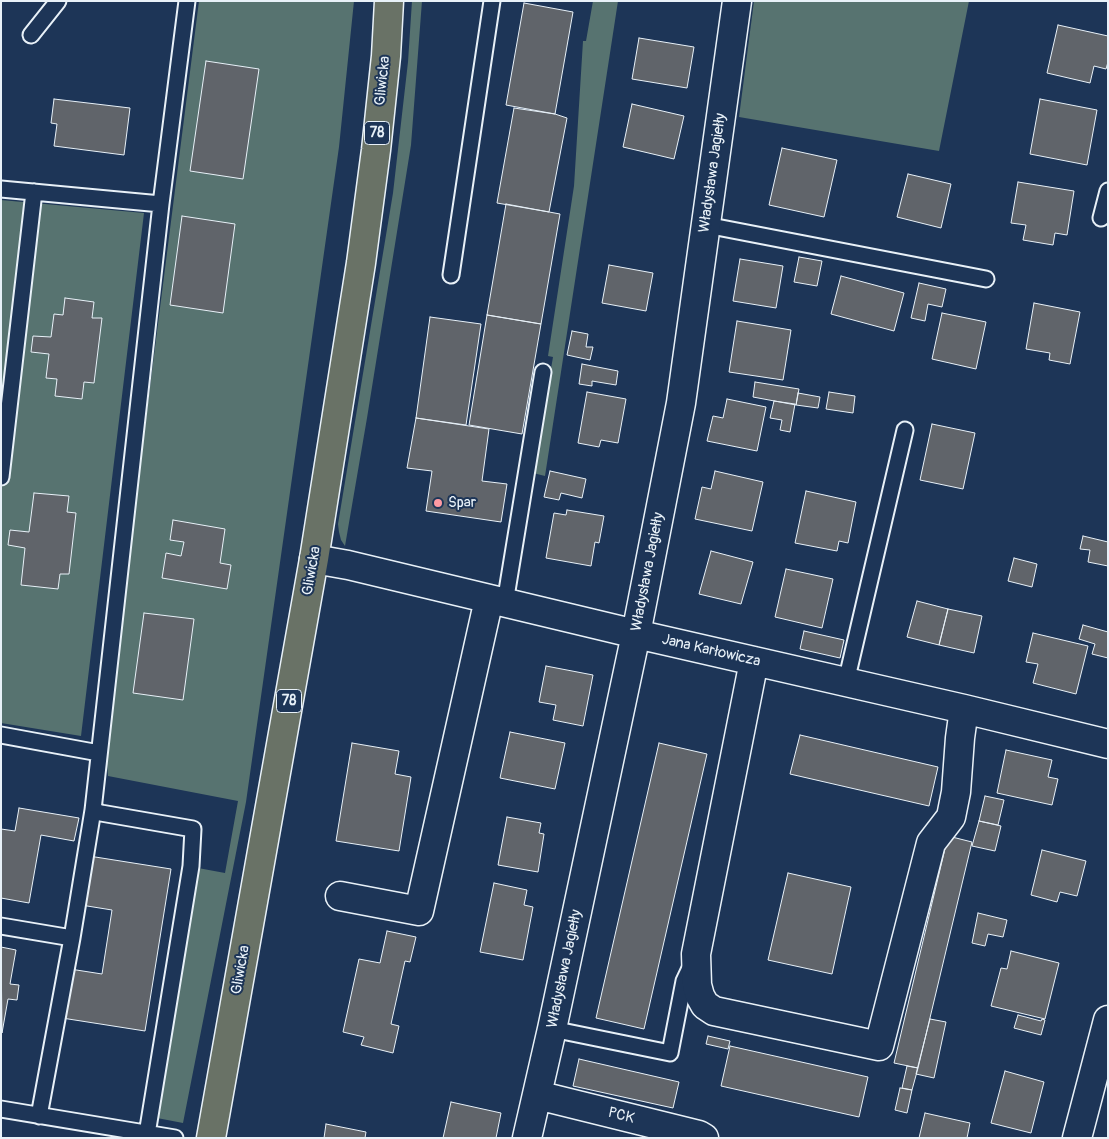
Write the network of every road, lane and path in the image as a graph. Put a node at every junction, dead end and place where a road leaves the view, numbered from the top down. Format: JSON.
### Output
{"nodes":[{"id":1,"x":58,"y":1,"type":"edge"},
{"id":2,"x":187,"y":1,"type":"edge"},
{"id":3,"x":389,"y":1,"type":"edge"},
{"id":4,"x":492,"y":1,"type":"edge"},
{"id":5,"x":737,"y":1,"type":"edge"},
{"id":6,"x":31,"y":35,"type":"dead end"},
{"id":7,"x":1,"y":189,"type":"edge"},
{"id":8,"x":1108,"y":191,"type":"edge"},
{"id":9,"x":34,"y":192,"type":"junction"},
{"id":10,"x":161,"y":204,"type":"junction"},
{"id":11,"x":1102,"y":218,"type":"dead end"},
{"id":12,"x":706,"y":225,"type":"junction"},
{"id":13,"x":450,"y":275,"type":"dead end"},
{"id":14,"x":986,"y":279,"type":"dead end"},
{"id":15,"x":543,"y":372,"type":"dead end"},
{"id":16,"x":905,"y":430,"type":"dead end"},
{"id":17,"x":1,"y":477,"type":"edge"},
{"id":18,"x":314,"y":559,"type":"junction"},
{"id":19,"x":497,"y":601,"type":"junction"},
{"id":20,"x":636,"y":634,"type":"junction"},
{"id":21,"x":754,"y":661,"type":"junction"},
{"id":22,"x":846,"y":682,"type":"junction"},
{"id":23,"x":964,"y":709,"type":"junction"},
{"id":24,"x":1,"y":735,"type":"edge"},
{"id":25,"x":1108,"y":744,"type":"edge"},
{"id":26,"x":99,"y":753,"type":"junction"},
{"id":27,"x":92,"y":810,"type":"junction"},
{"id":28,"x":340,"y":896,"type":"dead end"},
{"id":29,"x":1,"y":926,"type":"edge"},
{"id":30,"x":72,"y":938,"type":"junction"},
{"id":31,"x":696,"y":954,"type":"junction"},
{"id":32,"x":1108,"y":1020,"type":"edge"},
{"id":33,"x":552,"y":1028,"type":"junction"},
{"id":34,"x":537,"y":1095,"type":"junction"},
{"id":35,"x":1,"y":1109,"type":"edge"},
{"id":36,"x":38,"y":1116,"type":"junction"},
{"id":37,"x":148,"y":1134,"type":"junction"},
{"id":38,"x":175,"y":1138,"type":"edge"},
{"id":39,"x":211,"y":1138,"type":"edge"},
{"id":40,"x":527,"y":1138,"type":"edge"},
{"id":41,"x":704,"y":1138,"type":"edge"},
{"id":42,"x":1077,"y":1138,"type":"edge"}],
"edges":[{"from":1,"to":6,"type":"lane"},
{"from":2,"to":10,"type":"lane"},
{"from":3,"to":18,"type":"main road","name":"Gliwicka","number":"78"},
{"from":4,"to":13,"type":"lane"},
{"from":5,"to":12,"type":"street","name":"Władysława Jagiełły"},
{"from":7,"to":9,"type":"lane"},
{"from":8,"to":11,"type":"lane"},
{"from":9,"to":10,"type":"lane"},
{"from":9,"to":17,"type":"lane"},
{"from":10,"to":26,"type":"lane"},
{"from":12,"to":14,"type":"lane"},
{"from":12,"to":20,"type":"street","name":"Władysława Jagiełły"},
{"from":15,"to":19,"type":"lane"},
{"from":16,"to":22,"type":"lane"},
{"from":18,"to":19,"type":"street","name":"Jana Karłowicza"},
{"from":18,"to":39,"type":"main road","name":"Gliwicka","number":"78"},
{"from":19,"to":20,"type":"street","name":"Jana Karłowicza"},
{"from":19,"to":28,"type":"street"},
{"from":20,"to":21,"type":"street","name":"Jana Karłowicza"},
{"from":20,"to":33,"type":"street","name":"Władysława Jagiełły"},
{"from":21,"to":22,"type":"street","name":"Jana Karłowicza"},
{"from":21,"to":31,"type":"street"},
{"from":22,"to":23,"type":"street","name":"Jana Karłowicza"},
{"from":23,"to":25,"type":"street","name":"Jana Karłowicza"},
{"from":23,"to":31,"type":"street"},
{"from":24,"to":26,"type":"lane"},
{"from":26,"to":27,"type":"lane"},
{"from":27,"to":30,"type":"lane"},
{"from":27,"to":37,"type":"lane"},
{"from":29,"to":30,"type":"lane"},
{"from":30,"to":36,"type":"lane"},
{"from":31,"to":33,"type":"lane"},
{"from":32,"to":42,"type":"street"},
{"from":33,"to":34,"type":"street","name":"Władysława Jagiełły"},
{"from":34,"to":40,"type":"street","name":"Władysława Jagiełły"},
{"from":34,"to":41,"type":"street","name":"PCK"},
{"from":35,"to":36,"type":"lane"},
{"from":36,"to":37,"type":"lane"},
{"from":37,"to":38,"type":"lane"}]}
